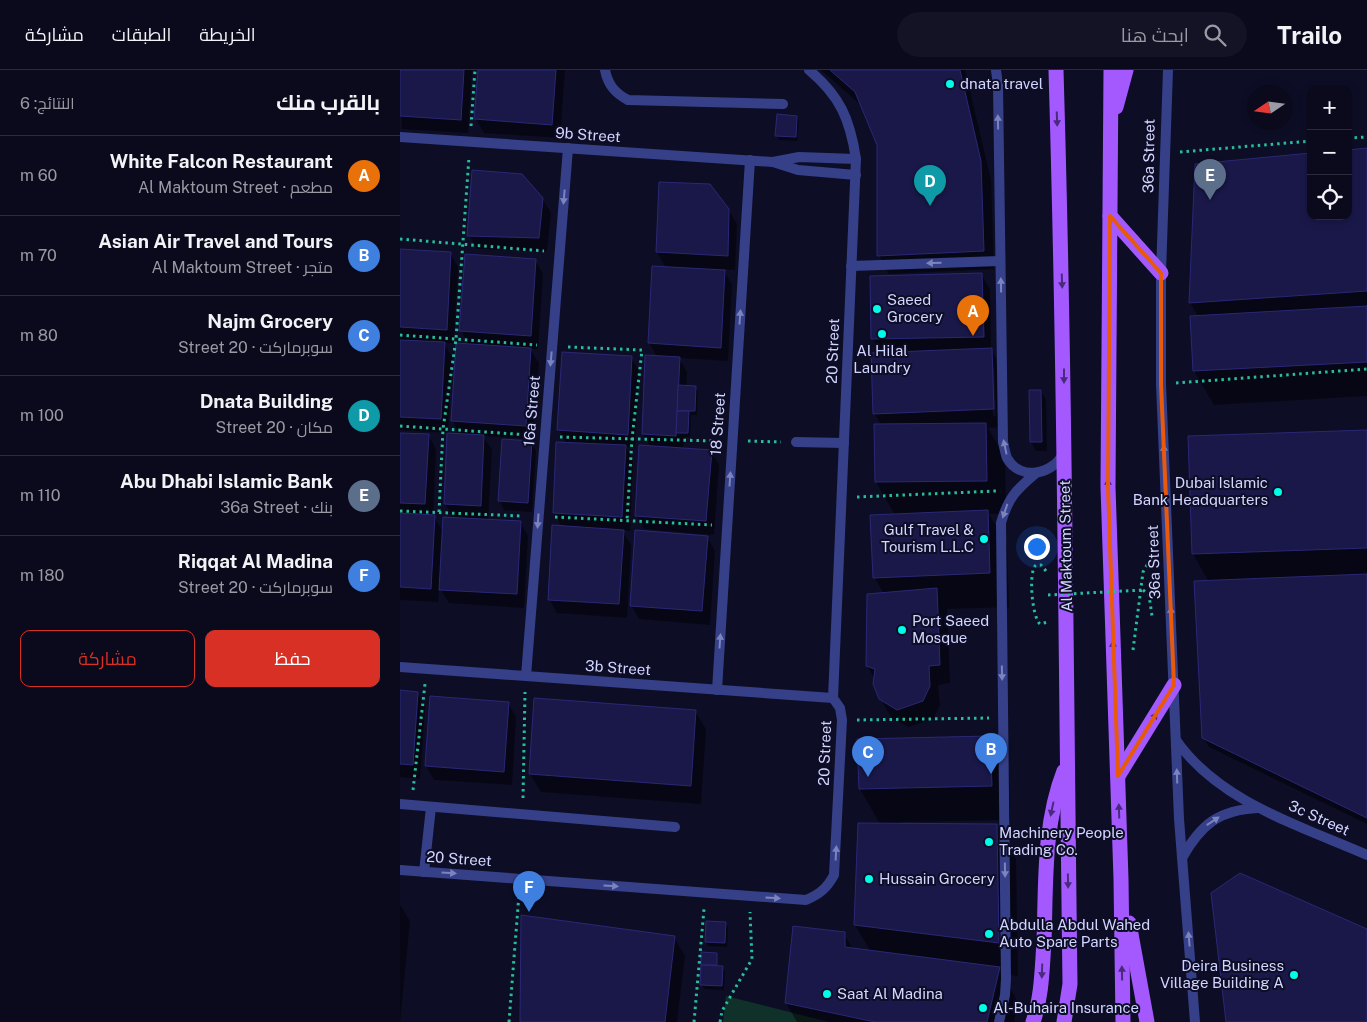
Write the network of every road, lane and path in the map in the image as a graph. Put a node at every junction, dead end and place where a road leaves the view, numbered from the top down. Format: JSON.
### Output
{"nodes":[{"id":1,"x":475,"y":70,"type":"edge"},
{"id":2,"x":605,"y":70,"type":"edge"},
{"id":3,"x":809,"y":70,"type":"edge"},
{"id":4,"x":996,"y":70,"type":"edge"},
{"id":5,"x":1056,"y":70,"type":"edge"},
{"id":6,"x":1111,"y":70,"type":"edge"},
{"id":7,"x":1126,"y":70,"type":"edge"},
{"id":8,"x":1168,"y":70,"type":"edge"},
{"id":9,"x":784,"y":104,"type":"dead end"},
{"id":10,"x":1112,"y":123,"type":"junction"},
{"id":11,"x":400,"y":137,"type":"edge"},
{"id":12,"x":1367,"y":137,"type":"edge"},
{"id":13,"x":1352,"y":138,"type":"edge"},
{"id":14,"x":1307,"y":141,"type":"edge"},
{"id":15,"x":470,"y":142,"type":"junction"},
{"id":16,"x":568,"y":148,"type":"junction"},
{"id":17,"x":1164,"y":153,"type":"junction"},
{"id":18,"x":856,"y":159,"type":"junction"},
{"id":19,"x":750,"y":160,"type":"junction"},
{"id":20,"x":773,"y":162,"type":"junction"},
{"id":21,"x":856,"y":176,"type":"junction"},
{"id":22,"x":1110,"y":216,"type":"junction"},
{"id":23,"x":400,"y":239,"type":"edge"},
{"id":24,"x":462,"y":244,"type":"junction"},
{"id":25,"x":559,"y":252,"type":"junction"},
{"id":26,"x":1000,"y":261,"type":"junction"},
{"id":27,"x":851,"y":266,"type":"junction"},
{"id":28,"x":1161,"y":273,"type":"junction"},
{"id":29,"x":1367,"y":369,"type":"edge"},
{"id":30,"x":1162,"y":384,"type":"junction"},
{"id":31,"x":400,"y":426,"type":"edge"},
{"id":32,"x":443,"y":429,"type":"junction"},
{"id":33,"x":545,"y":436,"type":"junction"},
{"id":34,"x":732,"y":441,"type":"junction"},
{"id":35,"x":796,"y":442,"type":"joint"},
{"id":36,"x":844,"y":443,"type":"junction"},
{"id":37,"x":1064,"y":451,"type":"junction"},
{"id":38,"x":1035,"y":474,"type":"junction"},
{"id":39,"x":1016,"y":490,"type":"junction"},
{"id":40,"x":842,"y":497,"type":"junction"},
{"id":41,"x":400,"y":511,"type":"edge"},
{"id":42,"x":439,"y":512,"type":"junction"},
{"id":43,"x":538,"y":517,"type":"junction"},
{"id":44,"x":727,"y":526,"type":"junction"},
{"id":45,"x":1159,"y":567,"type":"dead end"},
{"id":46,"x":1048,"y":580,"type":"dead end"},
{"id":47,"x":1051,"y":589,"type":"dead end"},
{"id":48,"x":1053,"y":598,"type":"dead end"},
{"id":49,"x":1050,"y":605,"type":"dead end"},
{"id":50,"x":1051,"y":619,"type":"dead end"},
{"id":51,"x":1157,"y":621,"type":"dead end"},
{"id":52,"x":1136,"y":632,"type":"dead end"},
{"id":53,"x":400,"y":667,"type":"edge"},
{"id":54,"x":426,"y":669,"type":"junction"},
{"id":55,"x":526,"y":676,"type":"junction"},
{"id":56,"x":1174,"y":685,"type":"junction"},
{"id":57,"x":716,"y":690,"type":"junction"},
{"id":58,"x":833,"y":698,"type":"junction"},
{"id":59,"x":1003,"y":718,"type":"junction"},
{"id":60,"x":842,"y":720,"type":"junction"},
{"id":61,"x":1176,"y":740,"type":"junction"},
{"id":62,"x":1067,"y":762,"type":"junction"},
{"id":63,"x":1118,"y":776,"type":"junction"},
{"id":64,"x":400,"y":804,"type":"edge"},
{"id":65,"x":411,"y":805,"type":"junction"},
{"id":66,"x":431,"y":807,"type":"junction"},
{"id":67,"x":1259,"y":808,"type":"junction"},
{"id":68,"x":523,"y":814,"type":"junction"},
{"id":69,"x":675,"y":826,"type":"dead end"},
{"id":70,"x":1367,"y":855,"type":"edge"},
{"id":71,"x":1182,"y":858,"type":"junction"},
{"id":72,"x":400,"y":870,"type":"edge"},
{"id":73,"x":424,"y":872,"type":"junction"},
{"id":74,"x":520,"y":879,"type":"junction"},
{"id":75,"x":1121,"y":880,"type":"junction"},
{"id":76,"x":706,"y":893,"type":"junction"},
{"id":77,"x":750,"y":896,"type":"junction"},
{"id":78,"x":509,"y":1022,"type":"edge"},
{"id":79,"x":694,"y":1022,"type":"edge"},
{"id":80,"x":720,"y":1022,"type":"edge"},
{"id":81,"x":999,"y":1022,"type":"edge"},
{"id":82,"x":1033,"y":1022,"type":"edge"},
{"id":83,"x":1064,"y":1022,"type":"edge"},
{"id":84,"x":1123,"y":1022,"type":"edge"},
{"id":85,"x":1147,"y":1022,"type":"edge"},
{"id":86,"x":1196,"y":1022,"type":"edge"}],
"edges":[{"from":1,"to":15,"type":"path"},
{"from":2,"to":9,"type":"street"},
{"from":3,"to":18,"type":"street","name":"20 Street"},
{"from":26,"to":4,"type":"street","one_way":true},
{"from":5,"to":37,"type":"main road","name":"Al Maktoum Street","one_way":true},
{"from":6,"to":10,"type":"main road"},
{"from":7,"to":10,"type":"main road"},
{"from":8,"to":17,"type":"street","name":"36a Street"},
{"from":10,"to":22,"type":"main road"},
{"from":11,"to":15,"type":"street","name":"9b Street"},
{"from":12,"to":13,"type":"path"},
{"from":14,"to":17,"type":"path"},
{"from":15,"to":16,"type":"street","name":"9b Street"},
{"from":15,"to":24,"type":"path"},
{"from":16,"to":19,"type":"street","name":"9b Street"},
{"from":16,"to":25,"type":"street","name":"16a Street","one_way":true},
{"from":17,"to":28,"type":"street","name":"36a Street"},
{"from":18,"to":20,"type":"street","name":"9b Street"},
{"from":18,"to":21,"type":"street","name":"20 Street"},
{"from":19,"to":20,"type":"street","name":"9b Street"},
{"from":34,"to":19,"type":"street","name":"18 Street","one_way":true},
{"from":20,"to":21,"type":"street","name":"9b Street"},
{"from":21,"to":27,"type":"street","name":"20 Street"},
{"from":22,"to":28,"type":"main road"},
{"from":63,"to":22,"type":"main road","one_way":true},
{"from":23,"to":24,"type":"path"},
{"from":24,"to":25,"type":"path"},
{"from":24,"to":32,"type":"path"},
{"from":25,"to":33,"type":"street","name":"16a Street","one_way":true},
{"from":26,"to":27,"type":"street","one_way":true},
{"from":38,"to":26,"type":"street","one_way":true},
{"from":27,"to":36,"type":"street","name":"20 Street"},
{"from":28,"to":30,"type":"street","name":"36a Street"},
{"from":29,"to":30,"type":"path"},
{"from":56,"to":30,"type":"street","name":"36a Street","one_way":true},
{"from":31,"to":32,"type":"path"},
{"from":32,"to":33,"type":"path"},
{"from":32,"to":42,"type":"path"},
{"from":33,"to":34,"type":"path"},
{"from":33,"to":43,"type":"street","name":"16a Street"},
{"from":34,"to":35,"type":"path"},
{"from":44,"to":34,"type":"street","name":"18 Street","one_way":true},
{"from":35,"to":36,"type":"street"},
{"from":36,"to":40,"type":"street","name":"20 Street"},
{"from":37,"to":38,"type":"street"},
{"from":37,"to":62,"type":"main road","name":"Al Maktoum Street"},
{"from":38,"to":39,"type":"street"},
{"from":39,"to":40,"type":"path"},
{"from":39,"to":59,"type":"street","one_way":true},
{"from":40,"to":58,"type":"street","name":"20 Street"},
{"from":41,"to":42,"type":"path"},
{"from":42,"to":43,"type":"path"},
{"from":43,"to":44,"type":"path"},
{"from":43,"to":55,"type":"street","name":"16a Street","one_way":true},
{"from":57,"to":44,"type":"street","name":"18 Street","one_way":true},
{"from":45,"to":52,"type":"path"},
{"from":46,"to":50,"type":"path"},
{"from":47,"to":48,"type":"path"},
{"from":49,"to":51,"type":"path","bridge":true},
{"from":53,"to":54,"type":"street","name":"3b Street"},
{"from":54,"to":55,"type":"street","name":"3b Street"},
{"from":54,"to":65,"type":"path"},
{"from":55,"to":57,"type":"street","name":"3b Street"},
{"from":55,"to":68,"type":"path"},
{"from":56,"to":61,"type":"street","name":"36a Street"},
{"from":63,"to":56,"type":"main road","one_way":true},
{"from":57,"to":58,"type":"street","name":"3b Street"},
{"from":58,"to":60,"type":"street","name":"20 Street"},
{"from":59,"to":60,"type":"path"},
{"from":59,"to":81,"type":"street","one_way":true},
{"from":77,"to":60,"type":"street","name":"20 Street","one_way":true},
{"from":61,"to":67,"type":"street","name":"3c Street"},
{"from":71,"to":61,"type":"street","name":"36a Street","one_way":true},
{"from":62,"to":82,"type":"main road","one_way":true},
{"from":62,"to":83,"type":"main road","name":"Al Maktoum Street","one_way":true},
{"from":75,"to":63,"type":"main road","one_way":true},
{"from":64,"to":65,"type":"street"},
{"from":65,"to":66,"type":"street"},
{"from":66,"to":68,"type":"street"},
{"from":66,"to":73,"type":"street"},
{"from":67,"to":70,"type":"street","name":"3c Street"},
{"from":71,"to":67,"type":"street","one_way":true},
{"from":68,"to":69,"type":"street"},
{"from":86,"to":71,"type":"street","name":"36a Street","one_way":true},
{"from":72,"to":73,"type":"street","name":"20 Street"},
{"from":73,"to":74,"type":"street","name":"20 Street","one_way":true},
{"from":74,"to":76,"type":"street","name":"20 Street","one_way":true},
{"from":74,"to":78,"type":"path"},
{"from":84,"to":75,"type":"main road","one_way":true},
{"from":75,"to":85,"type":"main road"},
{"from":76,"to":77,"type":"street","name":"20 Street"},
{"from":76,"to":79,"type":"path"},
{"from":77,"to":80,"type":"path"}]}
